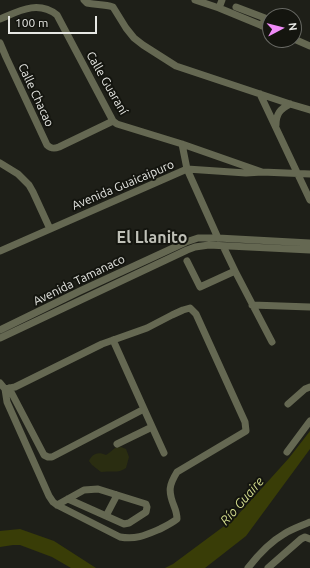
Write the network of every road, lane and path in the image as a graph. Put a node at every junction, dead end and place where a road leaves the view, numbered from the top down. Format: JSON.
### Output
{"nodes":[{"id":1,"x":84,"y":0,"type":"edge"},
{"id":2,"x":195,"y":0,"type":"edge"},
{"id":3,"x":222,"y":0,"type":"edge"},
{"id":4,"x":236,"y":6,"type":"dead end"},
{"id":5,"x":219,"y":8,"type":"junction"},
{"id":6,"x":262,"y":17,"type":"edge"},
{"id":7,"x":0,"y":20,"type":"edge"},
{"id":8,"x":262,"y":26,"type":"edge"},
{"id":9,"x":0,"y":43,"type":"edge"},
{"id":10,"x":260,"y":94,"type":"junction"},
{"id":11,"x":290,"y":104,"type":"junction"},
{"id":12,"x":310,"y":110,"type":"edge"},
{"id":13,"x":113,"y":121,"type":"junction"},
{"id":14,"x":276,"y":127,"type":"junction"},
{"id":15,"x":182,"y":144,"type":"junction"},
{"id":16,"x":0,"y":163,"type":"edge"},
{"id":17,"x":187,"y":170,"type":"junction"},
{"id":18,"x":262,"y":172,"type":"junction"},
{"id":19,"x":299,"y":174,"type":"junction"},
{"id":20,"x":310,"y":174,"type":"edge"},
{"id":21,"x":310,"y":200,"type":"edge"},
{"id":22,"x":50,"y":229,"type":"junction"},
{"id":23,"x":218,"y":238,"type":"junction"},
{"id":24,"x":310,"y":243,"type":"edge"},
{"id":25,"x":223,"y":246,"type":"junction"},
{"id":26,"x":310,"y":250,"type":"edge"},
{"id":27,"x":0,"y":251,"type":"edge"},
{"id":28,"x":187,"y":261,"type":"dead end"},
{"id":29,"x":235,"y":271,"type":"junction"},
{"id":30,"x":252,"y":305,"type":"junction"},
{"id":31,"x":310,"y":307,"type":"edge"},
{"id":32,"x":0,"y":330,"type":"edge"},
{"id":33,"x":0,"y":338,"type":"edge"},
{"id":34,"x":113,"y":340,"type":"junction"},
{"id":35,"x":272,"y":342,"type":"dead end"},
{"id":36,"x":0,"y":383,"type":"edge"},
{"id":37,"x":310,"y":387,"type":"edge"},
{"id":38,"x":7,"y":389,"type":"junction"},
{"id":39,"x":288,"y":404,"type":"dead end"},
{"id":40,"x":144,"y":409,"type":"junction"},
{"id":41,"x":310,"y":421,"type":"edge"},
{"id":42,"x":152,"y":427,"type":"junction"},
{"id":43,"x":117,"y":444,"type":"dead end"},
{"id":44,"x":287,"y":452,"type":"dead end"},
{"id":45,"x":164,"y":453,"type":"dead end"},
{"id":46,"x":117,"y":495,"type":"junction"},
{"id":47,"x":68,"y":498,"type":"junction"},
{"id":48,"x":57,"y":506,"type":"junction"},
{"id":49,"x":106,"y":516,"type":"junction"},
{"id":50,"x":310,"y":522,"type":"edge"},
{"id":51,"x":310,"y":539,"type":"edge"},
{"id":52,"x":248,"y":568,"type":"edge"},
{"id":53,"x":268,"y":568,"type":"edge"}],
"edges":[{"from":1,"to":10,"type":"street"},
{"from":2,"to":5,"type":"street"},
{"from":3,"to":5,"type":"street"},
{"from":4,"to":6,"type":"street"},
{"from":5,"to":8,"type":"street"},
{"from":7,"to":13,"type":"street","name":"Calle Guaraní"},
{"from":9,"to":13,"type":"street","name":"Calle Chacao"},
{"from":10,"to":11,"type":"street"},
{"from":10,"to":14,"type":"street"},
{"from":11,"to":12,"type":"street"},
{"from":11,"to":14,"type":"street"},
{"from":13,"to":15,"type":"street","name":"Calle Guaraní"},
{"from":14,"to":19,"type":"street"},
{"from":15,"to":17,"type":"street"},
{"from":15,"to":18,"type":"street","name":"Calle Guaraní"},
{"from":16,"to":22,"type":"street"},
{"from":17,"to":18,"type":"street","name":"Avenida Guaicaipuro"},
{"from":17,"to":22,"type":"street","name":"Avenida Guaicaipuro"},
{"from":17,"to":23,"type":"street"},
{"from":18,"to":19,"type":"street","name":"Avenida Guaicaipuro"},
{"from":19,"to":20,"type":"street","name":"Avenida Guaicaipuro"},
{"from":19,"to":21,"type":"street"},
{"from":22,"to":27,"type":"street","name":"Avenida Guaicaipuro"},
{"from":23,"to":24,"type":"street","name":"Avenida Tamanaco"},
{"from":23,"to":32,"type":"street","name":"Avenida Tamanaco"},
{"from":25,"to":26,"type":"street","name":"Avenida Tamanaco"},
{"from":25,"to":29,"type":"street"},
{"from":25,"to":33,"type":"street","name":"Avenida Tamanaco"},
{"from":28,"to":29,"type":"street"},
{"from":29,"to":30,"type":"street"},
{"from":30,"to":31,"type":"street"},
{"from":30,"to":35,"type":"street"},
{"from":34,"to":38,"type":"street"},
{"from":34,"to":40,"type":"street"},
{"from":34,"to":48,"type":"street"},
{"from":36,"to":38,"type":"street"},
{"from":37,"to":39,"type":"street"},
{"from":38,"to":40,"type":"street"},
{"from":38,"to":48,"type":"street"},
{"from":40,"to":42,"type":"street"},
{"from":41,"to":44,"type":"street"},
{"from":42,"to":43,"type":"street"},
{"from":42,"to":45,"type":"street"},
{"from":46,"to":47,"type":"street"},
{"from":46,"to":49,"type":"street"},
{"from":46,"to":49,"type":"street"},
{"from":47,"to":48,"type":"street"},
{"from":47,"to":49,"type":"street"},
{"from":50,"to":52,"type":"street"},
{"from":51,"to":53,"type":"street"}]}
